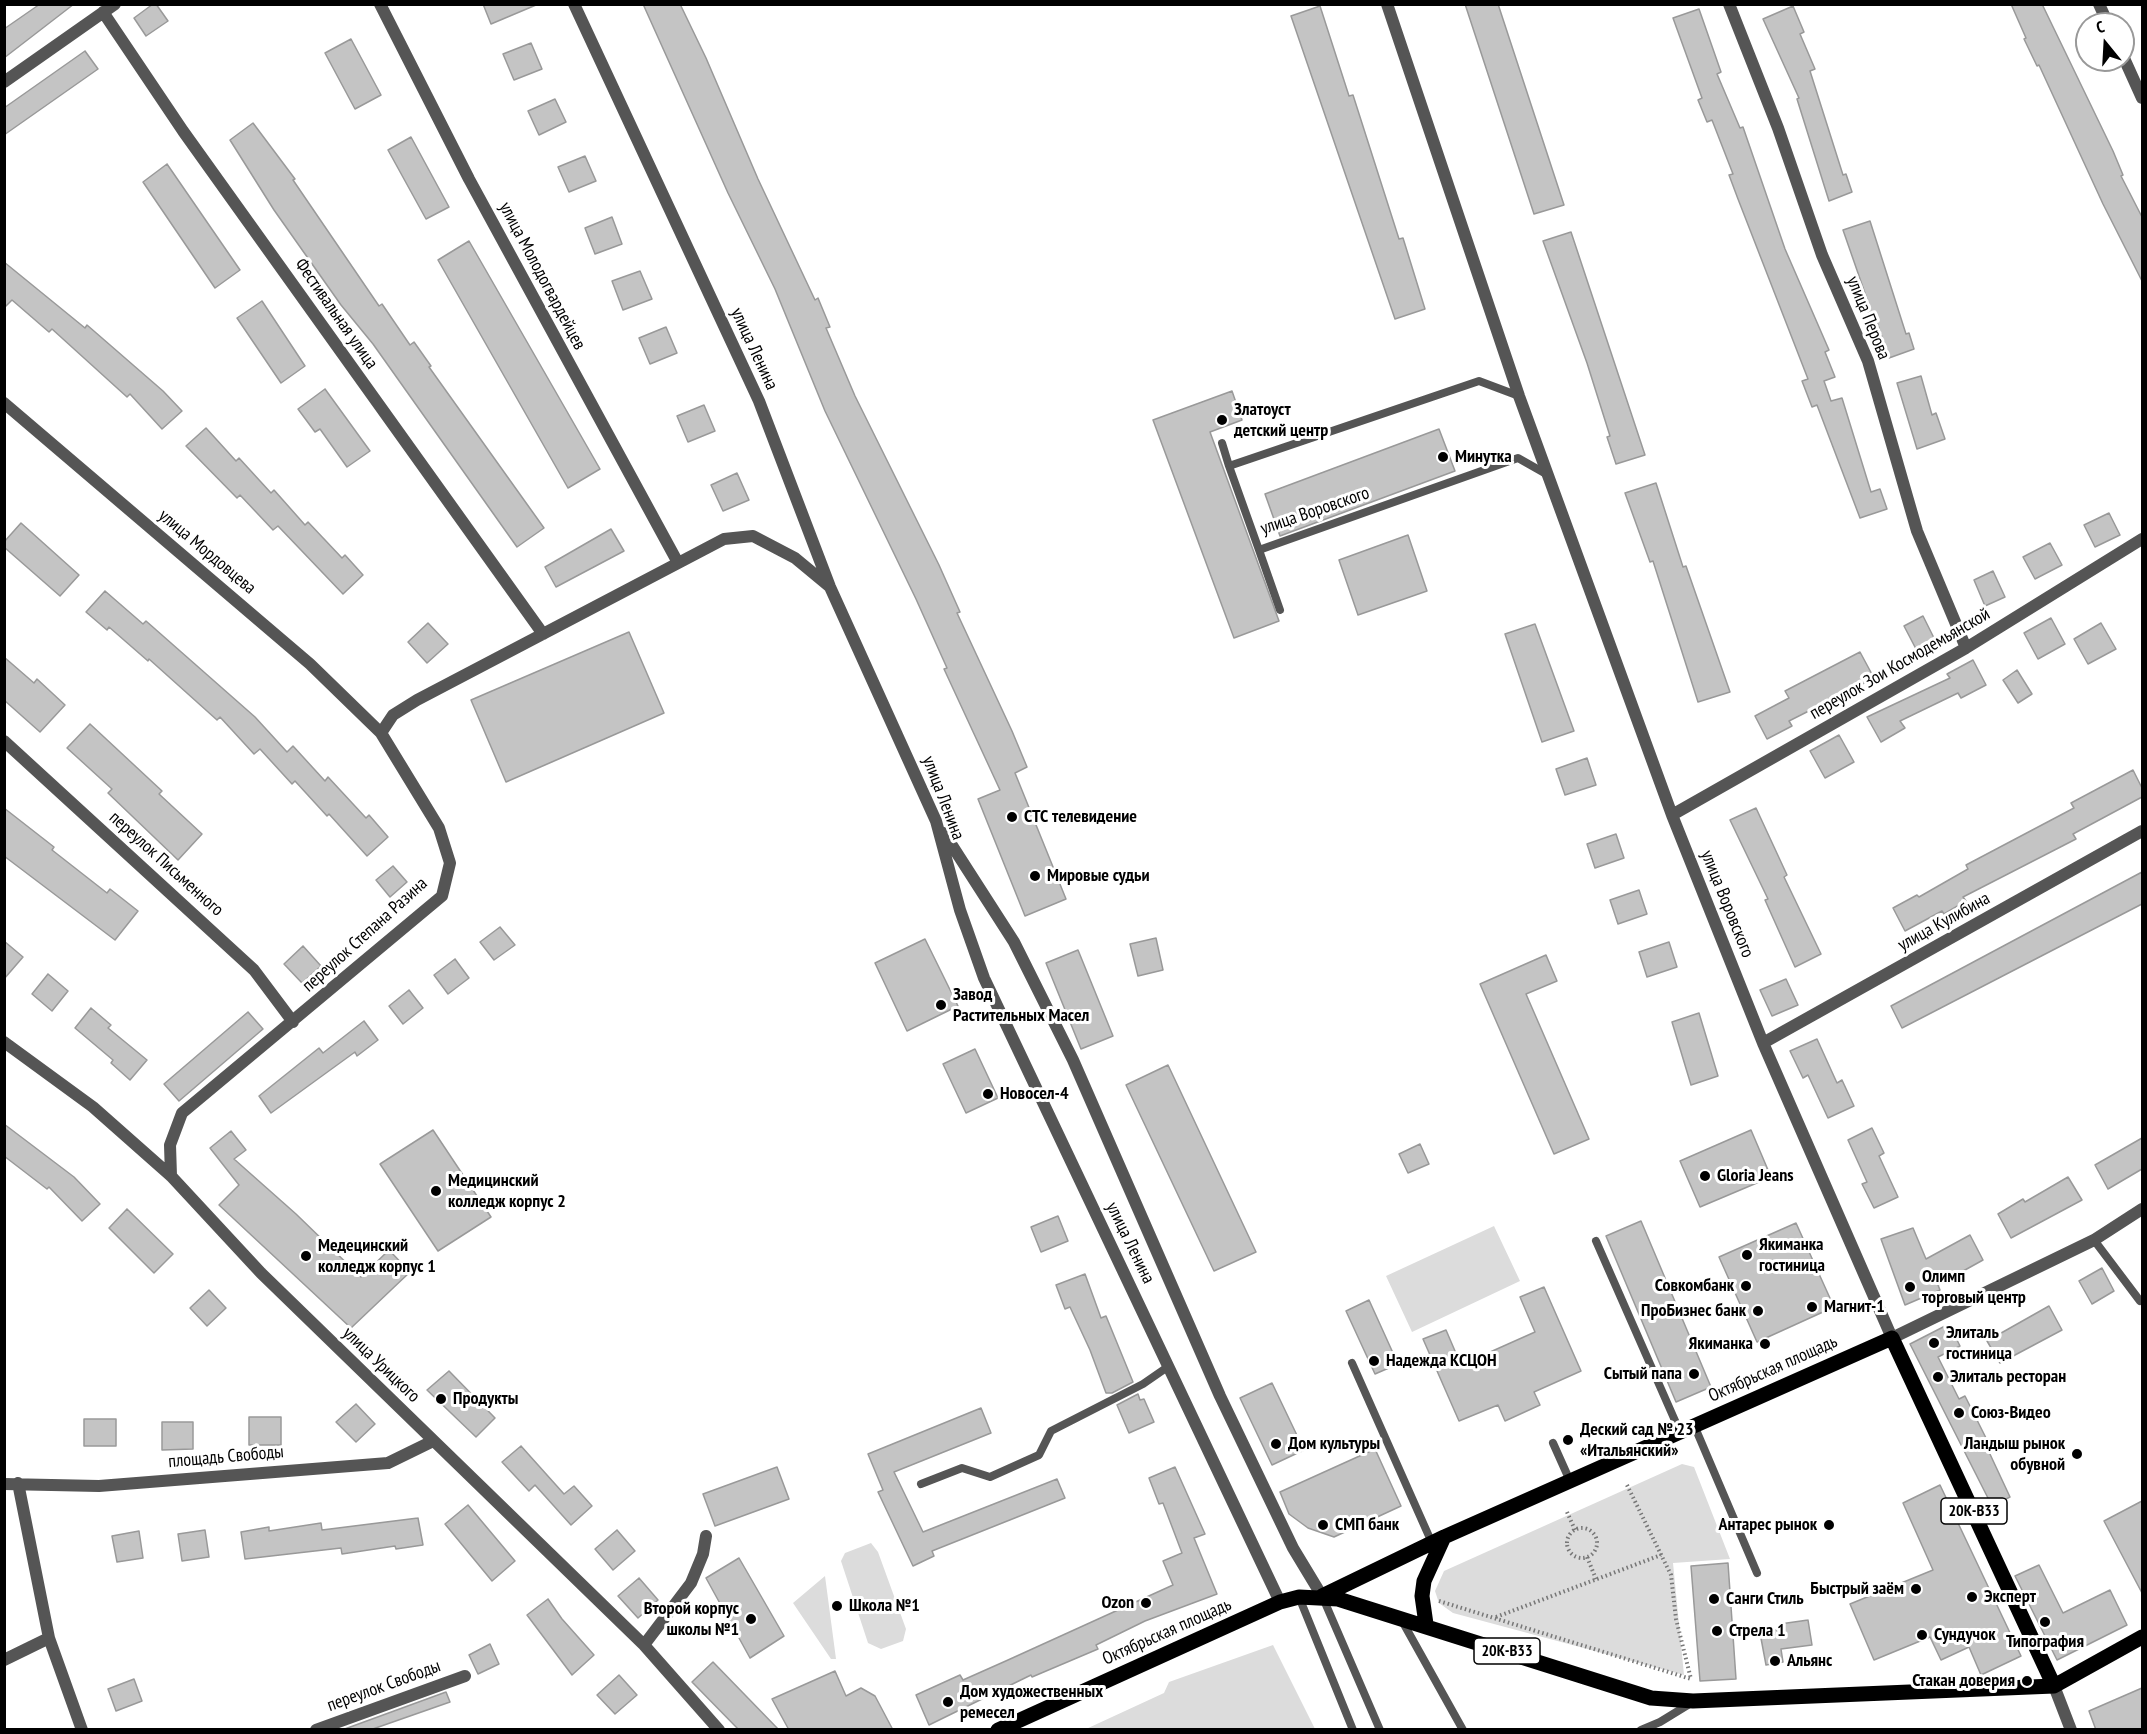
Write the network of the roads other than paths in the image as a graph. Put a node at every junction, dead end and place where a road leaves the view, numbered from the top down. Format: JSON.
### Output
{"nodes":[{"id":1,"x":115,"y":4,"type":"edge"},
{"id":2,"x":380,"y":4,"type":"edge"},
{"id":3,"x":574,"y":4,"type":"edge"},
{"id":4,"x":1387,"y":4,"type":"edge"},
{"id":5,"x":1729,"y":4,"type":"edge"},
{"id":6,"x":103,"y":12,"type":"junction"},
{"id":7,"x":2130,"y":72,"type":"edge"},
{"id":8,"x":4,"y":82,"type":"edge"},
{"id":9,"x":2142,"y":98,"type":"edge"},
{"id":10,"x":1519,"y":396,"type":"junction"},
{"id":11,"x":4,"y":403,"type":"edge"},
{"id":12,"x":1222,"y":443,"type":"dead end"},
{"id":13,"x":1229,"y":466,"type":"junction"},
{"id":14,"x":1548,"y":475,"type":"junction"},
{"id":15,"x":2142,"y":539,"type":"edge"},
{"id":16,"x":1259,"y":550,"type":"junction"},
{"id":17,"x":677,"y":561,"type":"junction"},
{"id":18,"x":830,"y":587,"type":"junction"},
{"id":19,"x":1280,"y":610,"type":"dead end"},
{"id":20,"x":543,"y":634,"type":"junction"},
{"id":21,"x":1966,"y":648,"type":"junction"},
{"id":22,"x":381,"y":733,"type":"junction"},
{"id":23,"x":4,"y":741,"type":"edge"},
{"id":24,"x":1672,"y":814,"type":"junction"},
{"id":25,"x":936,"y":821,"type":"junction"},
{"id":26,"x":2142,"y":831,"type":"edge"},
{"id":27,"x":293,"y":1023,"type":"junction"},
{"id":28,"x":4,"y":1042,"type":"edge"},
{"id":29,"x":1763,"y":1043,"type":"junction"},
{"id":30,"x":171,"y":1176,"type":"junction"},
{"id":31,"x":2142,"y":1209,"type":"edge"},
{"id":32,"x":2094,"y":1240,"type":"junction"},
{"id":33,"x":1596,"y":1241,"type":"dead end"},
{"id":34,"x":2140,"y":1301,"type":"dead end"},
{"id":35,"x":1892,"y":1338,"type":"junction"},
{"id":36,"x":1352,"y":1363,"type":"dead end"},
{"id":37,"x":1169,"y":1366,"type":"junction"},
{"id":38,"x":1687,"y":1429,"type":"junction"},
{"id":39,"x":433,"y":1441,"type":"junction"},
{"id":40,"x":1553,"y":1443,"type":"dead end"},
{"id":41,"x":1570,"y":1480,"type":"junction"},
{"id":42,"x":4,"y":1484,"type":"edge"},
{"id":43,"x":18,"y":1484,"type":"junction"},
{"id":44,"x":921,"y":1484,"type":"dead end"},
{"id":45,"x":706,"y":1536,"type":"dead end"},
{"id":46,"x":1438,"y":1540,"type":"junction"},
{"id":47,"x":1757,"y":1573,"type":"dead end"},
{"id":48,"x":1322,"y":1596,"type":"junction"},
{"id":49,"x":1299,"y":1597,"type":"junction"},
{"id":50,"x":1280,"y":1602,"type":"junction"},
{"id":51,"x":1399,"y":1616,"type":"junction"},
{"id":52,"x":1426,"y":1624,"type":"junction"},
{"id":53,"x":2142,"y":1636,"type":"edge"},
{"id":54,"x":49,"y":1638,"type":"junction"},
{"id":55,"x":644,"y":1645,"type":"junction"},
{"id":56,"x":4,"y":1660,"type":"edge"},
{"id":57,"x":465,"y":1676,"type":"dead end"},
{"id":58,"x":2054,"y":1686,"type":"junction"},
{"id":59,"x":1693,"y":1701,"type":"junction"},
{"id":60,"x":81,"y":1730,"type":"edge"},
{"id":61,"x":316,"y":1730,"type":"edge"},
{"id":62,"x":719,"y":1730,"type":"edge"},
{"id":63,"x":998,"y":1730,"type":"edge"},
{"id":64,"x":1353,"y":1730,"type":"edge"},
{"id":65,"x":1380,"y":1730,"type":"edge"},
{"id":66,"x":1463,"y":1730,"type":"edge"},
{"id":67,"x":1641,"y":1730,"type":"edge"},
{"id":68,"x":2071,"y":1730,"type":"edge"}],
"edges":[{"from":1,"to":6,"type":"street"},
{"from":2,"to":17,"type":"street","name":"улица Молодогвардейцев"},
{"from":3,"to":18,"type":"street","name":"улица Ленина"},
{"from":4,"to":10,"type":"street","name":"улица Воровского"},
{"from":5,"to":21,"type":"street","name":"улица Перова"},
{"from":6,"to":8,"type":"street"},
{"from":6,"to":20,"type":"street","name":"Фестивальная улица"},
{"from":7,"to":9,"type":"street"},
{"from":10,"to":13,"type":"lane"},
{"from":10,"to":14,"type":"street","name":"улица Воровского"},
{"from":11,"to":22,"type":"street","name":"улица Мордовцева"},
{"from":12,"to":13,"type":"lane","name":"улица Воровского"},
{"from":13,"to":16,"type":"lane","name":"улица Воровского"},
{"from":14,"to":16,"type":"lane","name":"улица Воровского"},
{"from":14,"to":24,"type":"street","name":"улица Воровского"},
{"from":15,"to":21,"type":"street","name":"переулок Зои Космодемьянской"},
{"from":16,"to":19,"type":"lane"},
{"from":17,"to":18,"type":"street"},
{"from":17,"to":20,"type":"street"},
{"from":18,"to":25,"type":"street","name":"улица Ленина"},
{"from":20,"to":22,"type":"street"},
{"from":21,"to":24,"type":"street","name":"переулок Зои Космодемьянской"},
{"from":22,"to":27,"type":"street","name":"переулок Степана Разина"},
{"from":23,"to":27,"type":"street","name":"переулок Письменного"},
{"from":24,"to":29,"type":"street","name":"улица Воровского"},
{"from":25,"to":37,"type":"street","name":"улица Ленина"},
{"from":25,"to":48,"type":"street"},
{"from":26,"to":29,"type":"street","name":"улица Кулибина"},
{"from":27,"to":30,"type":"street","name":"переулок Степана Разина"},
{"from":28,"to":30,"type":"street","name":"улица Урицкого"},
{"from":29,"to":35,"type":"street","name":"улица Воровского"},
{"from":30,"to":39,"type":"street","name":"улица Урицкого"},
{"from":31,"to":32,"type":"street"},
{"from":32,"to":34,"type":"lane"},
{"from":32,"to":35,"type":"street"},
{"from":33,"to":38,"type":"lane"},
{"from":35,"to":38,"type":"main road","name":"Октябрьская площадь","number":"20К-В33"},
{"from":35,"to":58,"type":"main road","number":"20К-В33"},
{"from":36,"to":46,"type":"lane"},
{"from":37,"to":44,"type":"lane"},
{"from":37,"to":50,"type":"street","name":"улица Ленина"},
{"from":38,"to":41,"type":"main road","name":"Октябрьская площадь","number":"20К-В33"},
{"from":38,"to":47,"type":"lane"},
{"from":39,"to":43,"type":"street","name":"площадь Свободы"},
{"from":39,"to":55,"type":"street","name":"улица Урицкого"},
{"from":40,"to":41,"type":"lane"},
{"from":41,"to":46,"type":"main road","name":"Октябрьская площадь","number":"20К-В33"},
{"from":42,"to":43,"type":"street","name":"площадь Свободы"},
{"from":43,"to":54,"type":"street"},
{"from":45,"to":55,"type":"street"},
{"from":46,"to":48,"type":"main road","name":"Октябрьская площадь","number":"20К-В33"},
{"from":46,"to":52,"type":"main road"},
{"from":48,"to":49,"type":"main road","name":"Октябрьская площадь","number":"20К-В33"},
{"from":48,"to":51,"type":"main road","name":"Октябрьская площадь","number":"20К-В33"},
{"from":48,"to":65,"type":"lane"},
{"from":49,"to":50,"type":"main road","name":"Октябрьская площадь","number":"20К-В33"},
{"from":49,"to":64,"type":"lane"},
{"from":50,"to":63,"type":"main road","name":"Октябрьская площадь","number":"20К-В33"},
{"from":51,"to":52,"type":"main road","name":"Октябрьская площадь","number":"20К-В33"},
{"from":51,"to":66,"type":"lane"},
{"from":52,"to":59,"type":"main road","name":"Октябрьская площадь","number":"20К-В33"},
{"from":53,"to":58,"type":"main road","number":"20К-В33"},
{"from":54,"to":56,"type":"street"},
{"from":54,"to":60,"type":"street"},
{"from":55,"to":62,"type":"street","name":"улица Урицкого"},
{"from":57,"to":61,"type":"street","name":"переулок Свободы"},
{"from":58,"to":59,"type":"main road","name":"Октябрьская площадь","number":"20К-В33"},
{"from":58,"to":68,"type":"street"},
{"from":59,"to":67,"type":"lane"}]}
